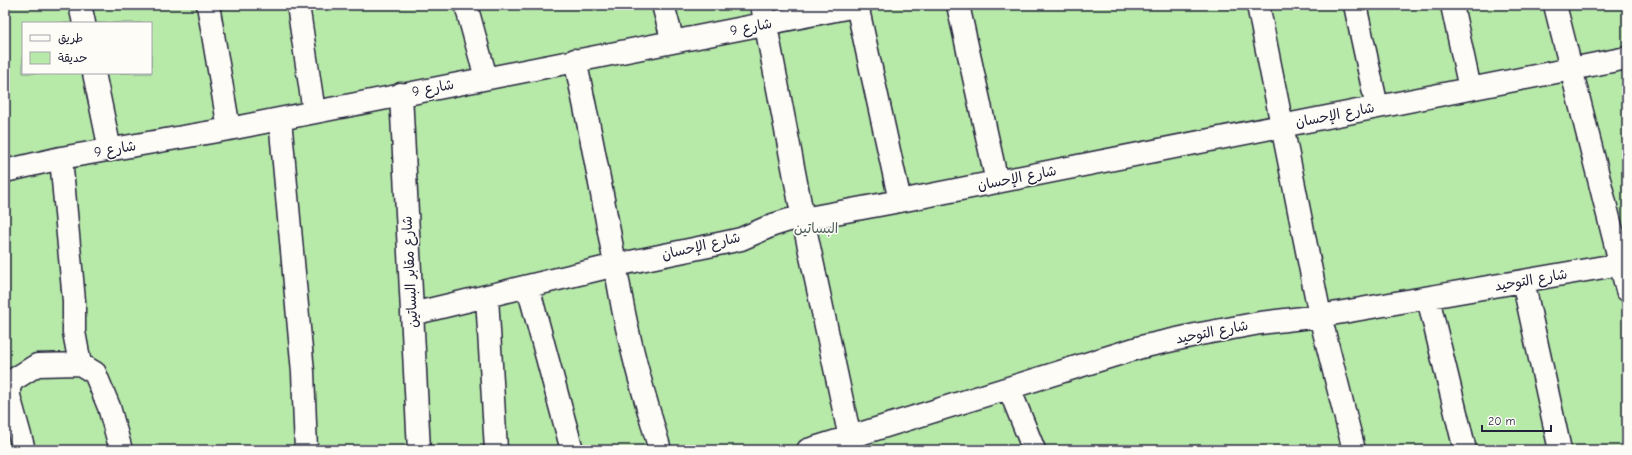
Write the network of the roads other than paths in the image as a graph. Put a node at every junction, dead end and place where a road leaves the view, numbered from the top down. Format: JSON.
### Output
{"nodes":[{"id":1,"x":80,"y":5,"type":"edge"},
{"id":2,"x":208,"y":5,"type":"edge"},
{"id":3,"x":298,"y":5,"type":"edge"},
{"id":4,"x":466,"y":5,"type":"edge"},
{"id":5,"x":663,"y":5,"type":"edge"},
{"id":6,"x":858,"y":5,"type":"edge"},
{"id":7,"x":958,"y":5,"type":"edge"},
{"id":8,"x":1258,"y":5,"type":"edge"},
{"id":9,"x":1355,"y":5,"type":"edge"},
{"id":10,"x":1452,"y":5,"type":"edge"},
{"id":11,"x":1555,"y":5,"type":"edge"},
{"id":12,"x":764,"y":15,"type":"edge"},
{"id":13,"x":84,"y":22,"type":"edge"},
{"id":14,"x":672,"y":42,"type":"junction"},
{"id":15,"x":1627,"y":58,"type":"edge"},
{"id":16,"x":575,"y":60,"type":"junction"},
{"id":17,"x":1571,"y":69,"type":"junction"},
{"id":18,"x":94,"y":74,"type":"edge"},
{"id":19,"x":486,"y":78,"type":"junction"},
{"id":20,"x":1470,"y":89,"type":"junction"},
{"id":21,"x":401,"y":94,"type":"junction"},
{"id":22,"x":1377,"y":107,"type":"junction"},
{"id":23,"x":314,"y":112,"type":"junction"},
{"id":24,"x":280,"y":119,"type":"junction"},
{"id":25,"x":1283,"y":126,"type":"junction"},
{"id":26,"x":229,"y":129,"type":"junction"},
{"id":27,"x":110,"y":150,"type":"junction"},
{"id":28,"x":61,"y":158,"type":"junction"},
{"id":29,"x":5,"y":171,"type":"edge"},
{"id":30,"x":998,"y":182,"type":"junction"},
{"id":31,"x":900,"y":201,"type":"junction"},
{"id":32,"x":803,"y":219,"type":"junction"},
{"id":33,"x":1624,"y":263,"type":"edge"},
{"id":34,"x":616,"y":265,"type":"junction"},
{"id":35,"x":1523,"y":281,"type":"junction"},
{"id":36,"x":528,"y":287,"type":"junction"},
{"id":37,"x":1627,"y":290,"type":"edge"},
{"id":38,"x":487,"y":297,"type":"junction"},
{"id":39,"x":1428,"y":298,"type":"junction"},
{"id":40,"x":412,"y":314,"type":"junction"},
{"id":41,"x":1320,"y":316,"type":"junction"},
{"id":42,"x":80,"y":364,"type":"junction"},
{"id":43,"x":1008,"y":388,"type":"junction"},
{"id":44,"x":850,"y":438,"type":"junction"},
{"id":45,"x":24,"y":450,"type":"edge"},
{"id":46,"x":121,"y":450,"type":"edge"},
{"id":47,"x":306,"y":450,"type":"edge"},
{"id":48,"x":419,"y":450,"type":"edge"},
{"id":49,"x":496,"y":450,"type":"edge"},
{"id":50,"x":572,"y":450,"type":"edge"},
{"id":51,"x":660,"y":450,"type":"edge"},
{"id":52,"x":808,"y":450,"type":"edge"},
{"id":53,"x":1034,"y":450,"type":"edge"},
{"id":54,"x":1354,"y":450,"type":"edge"},
{"id":55,"x":1465,"y":450,"type":"edge"},
{"id":56,"x":1560,"y":450,"type":"edge"}],
"edges":[{"from":1,"to":13,"type":"street"},
{"from":2,"to":26,"type":"street"},
{"from":3,"to":23,"type":"street"},
{"from":4,"to":19,"type":"street"},
{"from":5,"to":14,"type":"street"},
{"from":6,"to":12,"type":"street","name":"شارع 9"},
{"from":6,"to":31,"type":"street"},
{"from":7,"to":30,"type":"street"},
{"from":8,"to":25,"type":"street"},
{"from":9,"to":22,"type":"street"},
{"from":10,"to":20,"type":"street"},
{"from":11,"to":17,"type":"street"},
{"from":12,"to":14,"type":"street","name":"شارع 9"},
{"from":12,"to":32,"type":"street"},
{"from":14,"to":16,"type":"street","name":"شارع 9"},
{"from":15,"to":17,"type":"street","name":"شارع الإحسان"},
{"from":16,"to":19,"type":"street","name":"شارع 9"},
{"from":16,"to":34,"type":"street"},
{"from":17,"to":20,"type":"street","name":"شارع الإحسان"},
{"from":17,"to":33,"type":"street"},
{"from":18,"to":27,"type":"street"},
{"from":19,"to":21,"type":"street","name":"شارع 9"},
{"from":20,"to":22,"type":"street","name":"شارع الإحسان"},
{"from":21,"to":23,"type":"street","name":"شارع 9"},
{"from":21,"to":40,"type":"street","name":"شارع مقابر البساتين"},
{"from":22,"to":25,"type":"street","name":"شارع الإحسان"},
{"from":23,"to":24,"type":"street","name":"شارع 9"},
{"from":24,"to":26,"type":"street","name":"شارع 9"},
{"from":24,"to":47,"type":"street"},
{"from":25,"to":30,"type":"street","name":"شارع الإحسان"},
{"from":25,"to":41,"type":"street"},
{"from":26,"to":27,"type":"street","name":"شارع 9"},
{"from":27,"to":28,"type":"street","name":"شارع 9"},
{"from":28,"to":29,"type":"street","name":"شارع 9"},
{"from":28,"to":42,"type":"street"},
{"from":30,"to":31,"type":"street","name":"شارع الإحسان"},
{"from":31,"to":32,"type":"street","name":"شارع الإحسان"},
{"from":32,"to":34,"type":"street","name":"شارع الإحسان"},
{"from":32,"to":44,"type":"street"},
{"from":33,"to":35,"type":"street","name":"شارع التوحيد"},
{"from":33,"to":37,"type":"street"},
{"from":34,"to":36,"type":"street","name":"شارع الإحسان"},
{"from":34,"to":51,"type":"street"},
{"from":35,"to":39,"type":"street","name":"شارع التوحيد"},
{"from":35,"to":56,"type":"street"},
{"from":36,"to":38,"type":"street","name":"شارع الإحسان"},
{"from":36,"to":50,"type":"street"},
{"from":38,"to":40,"type":"street","name":"شارع الإحسان"},
{"from":38,"to":49,"type":"street"},
{"from":39,"to":41,"type":"street","name":"شارع التوحيد"},
{"from":39,"to":55,"type":"street"},
{"from":40,"to":48,"type":"street","name":"شارع مقابر البساتين"},
{"from":41,"to":43,"type":"street","name":"شارع التوحيد"},
{"from":41,"to":54,"type":"street"},
{"from":42,"to":45,"type":"street"},
{"from":42,"to":46,"type":"street"},
{"from":43,"to":44,"type":"street","name":"شارع التوحيد"},
{"from":43,"to":53,"type":"street"},
{"from":44,"to":52,"type":"street","name":"شارع التوحيد"}]}
